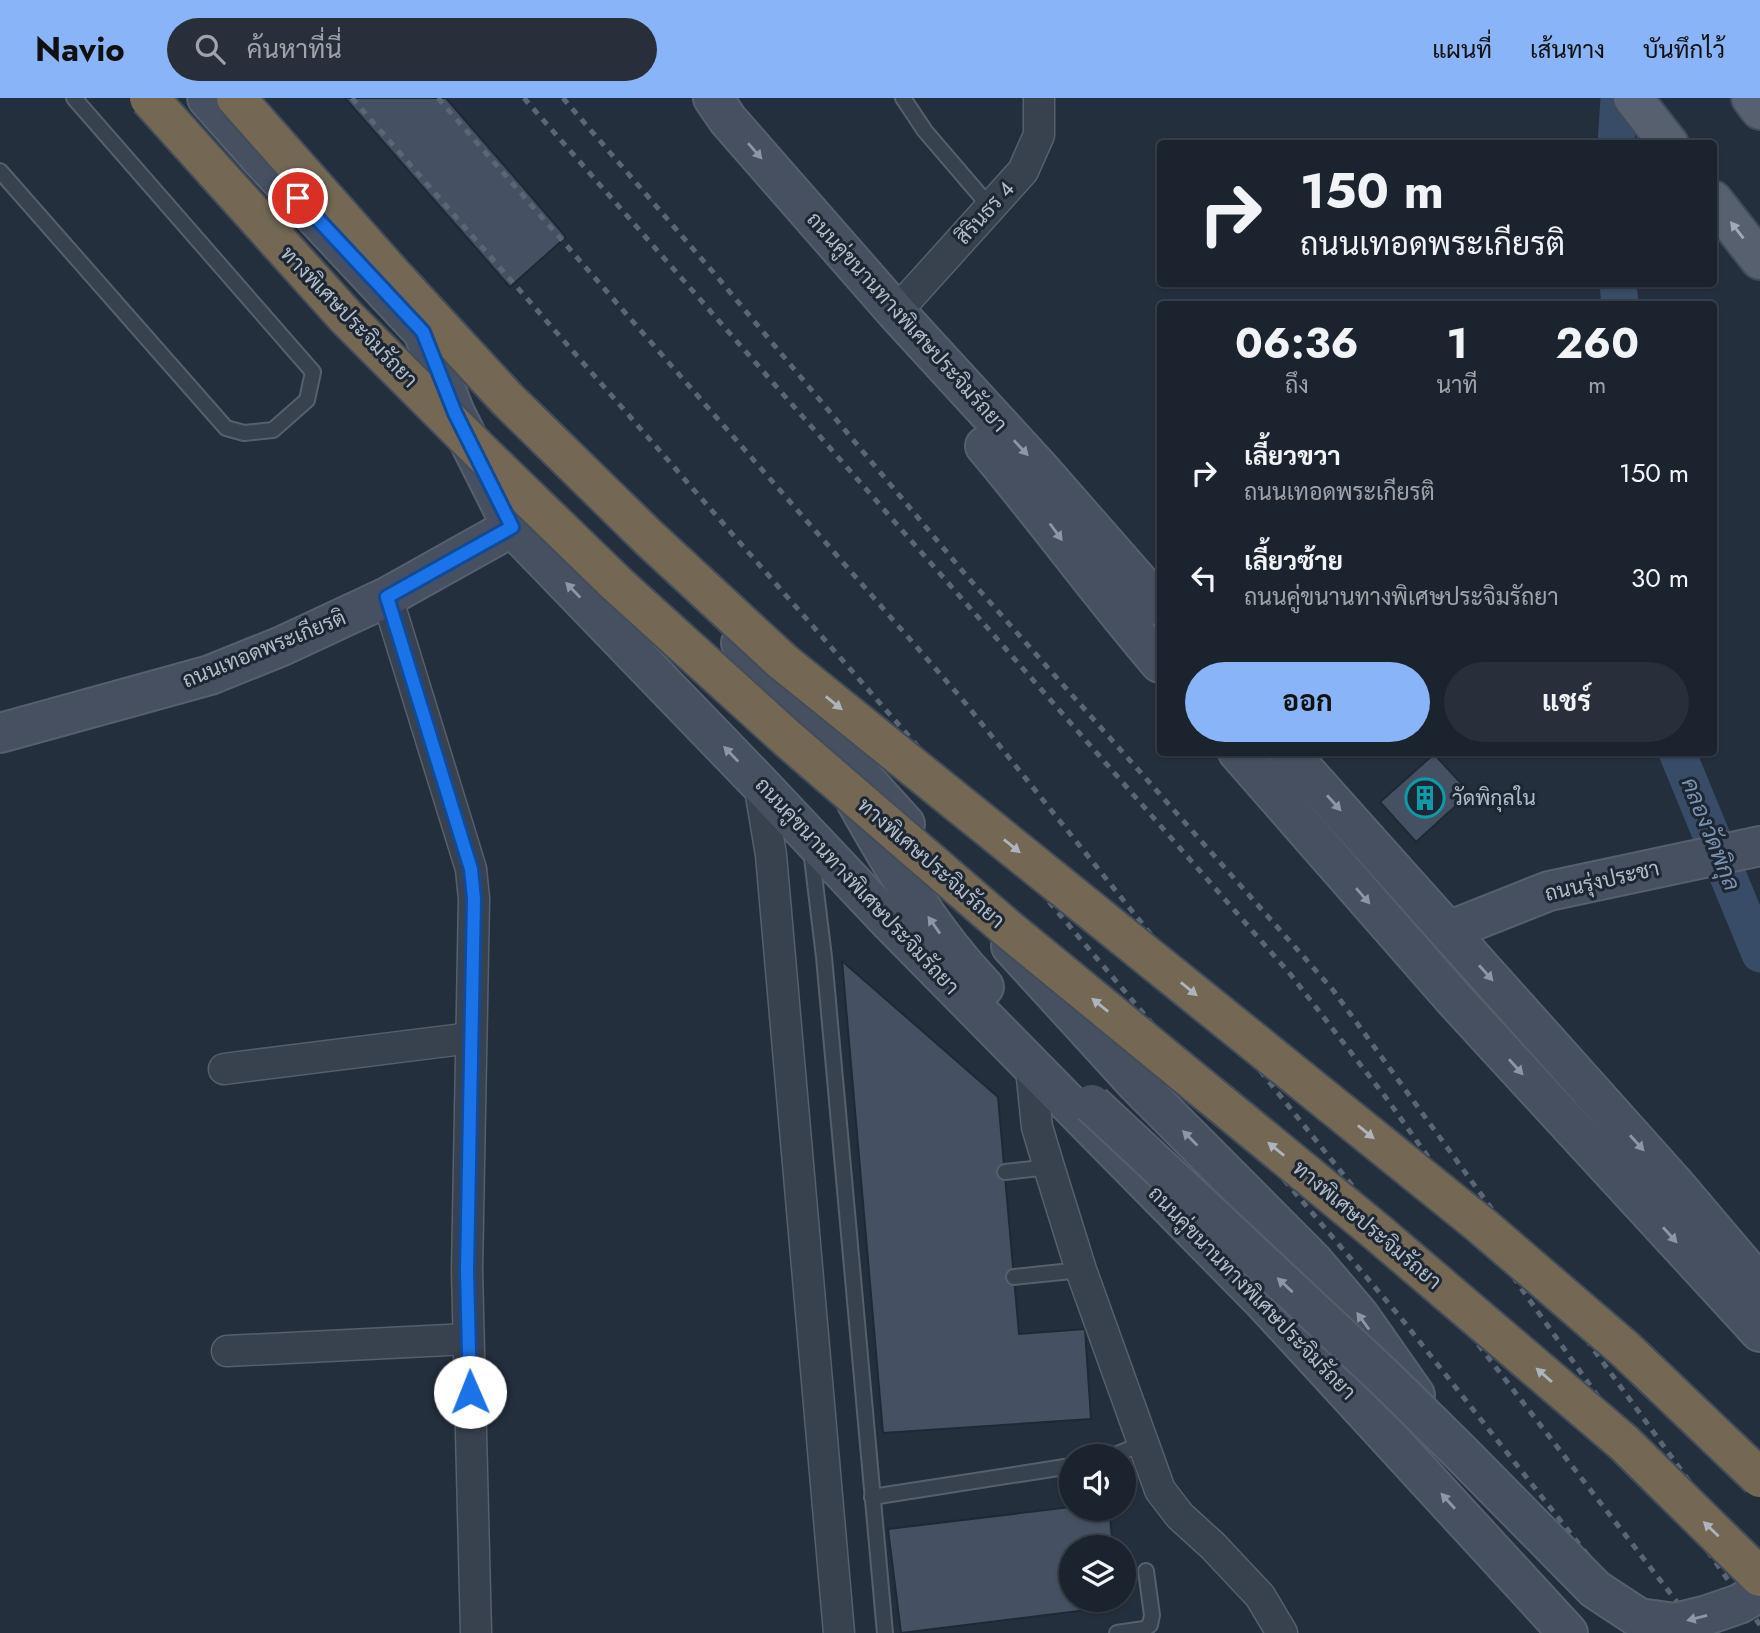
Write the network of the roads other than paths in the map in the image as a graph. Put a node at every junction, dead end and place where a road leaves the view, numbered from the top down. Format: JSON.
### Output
{"nodes":[{"id":1,"x":74,"y":98,"type":"edge"},
{"id":2,"x":149,"y":98,"type":"edge"},
{"id":3,"x":207,"y":98,"type":"edge"},
{"id":4,"x":236,"y":98,"type":"edge"},
{"id":5,"x":713,"y":98,"type":"edge"},
{"id":6,"x":903,"y":98,"type":"edge"},
{"id":7,"x":1040,"y":98,"type":"edge"},
{"id":8,"x":1633,"y":98,"type":"edge"},
{"id":9,"x":1751,"y":98,"type":"edge"},
{"id":10,"x":1760,"y":110,"type":"edge"},
{"id":11,"x":1665,"y":140,"type":"edge"},
{"id":12,"x":0,"y":171,"type":"edge"},
{"id":13,"x":1717,"y":205,"type":"edge"},
{"id":14,"x":991,"y":208,"type":"junction"},
{"id":15,"x":836,"y":245,"type":"junction"},
{"id":16,"x":1760,"y":260,"type":"edge"},
{"id":17,"x":896,"y":312,"type":"junction"},
{"id":18,"x":423,"y":332,"type":"junction"},
{"id":19,"x":512,"y":527,"type":"junction"},
{"id":20,"x":387,"y":597,"type":"junction"},
{"id":21,"x":1157,"y":603,"type":"edge"},
{"id":22,"x":1157,"y":659,"type":"edge"},
{"id":23,"x":809,"y":716,"type":"junction"},
{"id":24,"x":0,"y":733,"type":"edge"},
{"id":25,"x":1241,"y":756,"type":"edge"},
{"id":26,"x":1292,"y":756,"type":"edge"},
{"id":27,"x":759,"y":783,"type":"junction"},
{"id":28,"x":809,"y":835,"type":"junction"},
{"id":29,"x":1744,"y":850,"type":"edge"},
{"id":30,"x":890,"y":922,"type":"junction"},
{"id":31,"x":1448,"y":930,"type":"junction"},
{"id":32,"x":471,"y":1038,"type":"junction"},
{"id":33,"x":1031,"y":1068,"type":"junction"},
{"id":34,"x":224,"y":1069,"type":"dead end"},
{"id":35,"x":1092,"y":1104,"type":"junction"},
{"id":36,"x":1049,"y":1167,"type":"junction"},
{"id":37,"x":1005,"y":1172,"type":"dead end"},
{"id":38,"x":1081,"y":1270,"type":"junction"},
{"id":39,"x":1014,"y":1277,"type":"dead end"},
{"id":40,"x":1760,"y":1285,"type":"edge"},
{"id":41,"x":1760,"y":1332,"type":"edge"},
{"id":42,"x":468,"y":1339,"type":"junction"},
{"id":43,"x":227,"y":1351,"type":"dead end"},
{"id":44,"x":1142,"y":1444,"type":"junction"},
{"id":45,"x":1136,"y":1446,"type":"edge"},
{"id":46,"x":1059,"y":1468,"type":"edge"},
{"id":47,"x":1760,"y":1478,"type":"edge"},
{"id":48,"x":872,"y":1497,"type":"junction"},
{"id":49,"x":1146,"y":1571,"type":"dead end"},
{"id":50,"x":1760,"y":1577,"type":"edge"},
{"id":51,"x":1760,"y":1592,"type":"edge"},
{"id":52,"x":1556,"y":1619,"type":"edge"},
{"id":53,"x":475,"y":1633,"type":"edge"},
{"id":54,"x":839,"y":1633,"type":"edge"},
{"id":55,"x":885,"y":1633,"type":"edge"},
{"id":56,"x":1117,"y":1633,"type":"edge"},
{"id":57,"x":1282,"y":1633,"type":"edge"}],
"edges":[{"from":1,"to":12,"type":"lane"},
{"from":50,"to":2,"type":"highway","name":"ทางพิเศษประจิมรัถยา","one_way":true,"bridge":true},
{"from":3,"to":18,"type":"main road","name":"ถนนคู่ขนานทางพิเศษประจิมรัถยา"},
{"from":4,"to":47,"type":"highway","one_way":true,"bridge":true},
{"from":5,"to":15,"type":"main road","name":"ถนนคู่ขนานทางพิเศษประจิมรัถยา","one_way":true},
{"from":6,"to":14,"type":"lane"},
{"from":7,"to":14,"type":"street","name":"สิรินธร 4"},
{"from":8,"to":11,"type":"main road"},
{"from":9,"to":10,"type":"main road"},
{"from":16,"to":13,"type":"main road","one_way":true},
{"from":14,"to":17,"type":"street","name":"สิรินธร 4"},
{"from":15,"to":17,"type":"main road","name":"ถนนคู่ขนานทางพิเศษประจิมรัถยา"},
{"from":15,"to":22,"type":"main road","one_way":true},
{"from":17,"to":21,"type":"main road","name":"ถนนคู่ขนานทางพิเศษประจิมรัถยา","one_way":true},
{"from":18,"to":19,"type":"main road","name":"ถนนคู่ขนานทางพิเศษประจิมรัถยา"},
{"from":18,"to":23,"type":"main road"},
{"from":19,"to":20,"type":"main road","name":"ถนนเทอดพระเกียรติ"},
{"from":27,"to":19,"type":"main road","name":"ถนนคู่ขนานทางพิเศษประจิมรัถยา","one_way":true},
{"from":20,"to":24,"type":"main road","name":"ถนนเทอดพระเกียรติ"},
{"from":20,"to":32,"type":"street"},
{"from":35,"to":23,"type":"main road","one_way":true},
{"from":52,"to":23,"type":"main road","one_way":true},
{"from":25,"to":41,"type":"main road","one_way":true},
{"from":26,"to":31,"type":"main road","one_way":true},
{"from":27,"to":28,"type":"main road","name":"ถนนคู่ขนานทางพิเศษประจิมรัถยา"},
{"from":27,"to":54,"type":"street"},
{"from":28,"to":30,"type":"main road","name":"ถนนคู่ขนานทางพิเศษประจิมรัถยา"},
{"from":28,"to":48,"type":"lane"},
{"from":29,"to":31,"type":"main road","name":"ถนนรุ่งประชา"},
{"from":30,"to":33,"type":"main road","name":"ถนนคู่ขนานทางพิเศษประจิมรัถยา"},
{"from":30,"to":35,"type":"main road"},
{"from":31,"to":40,"type":"main road","one_way":true},
{"from":32,"to":34,"type":"street"},
{"from":32,"to":42,"type":"street"},
{"from":33,"to":36,"type":"street"},
{"from":52,"to":33,"type":"main road","name":"ถนนคู่ขนานทางพิเศษประจิมรัถยา","one_way":true},
{"from":51,"to":35,"type":"main road","one_way":true,"bridge":true},
{"from":36,"to":37,"type":"lane"},
{"from":36,"to":38,"type":"street"},
{"from":38,"to":39,"type":"lane"},
{"from":38,"to":44,"type":"street"},
{"from":42,"to":43,"type":"street"},
{"from":42,"to":53,"type":"street"},
{"from":44,"to":45,"type":"lane"},
{"from":44,"to":57,"type":"street"},
{"from":46,"to":48,"type":"lane"},
{"from":48,"to":55,"type":"lane"},
{"from":49,"to":56,"type":"lane"}]}
